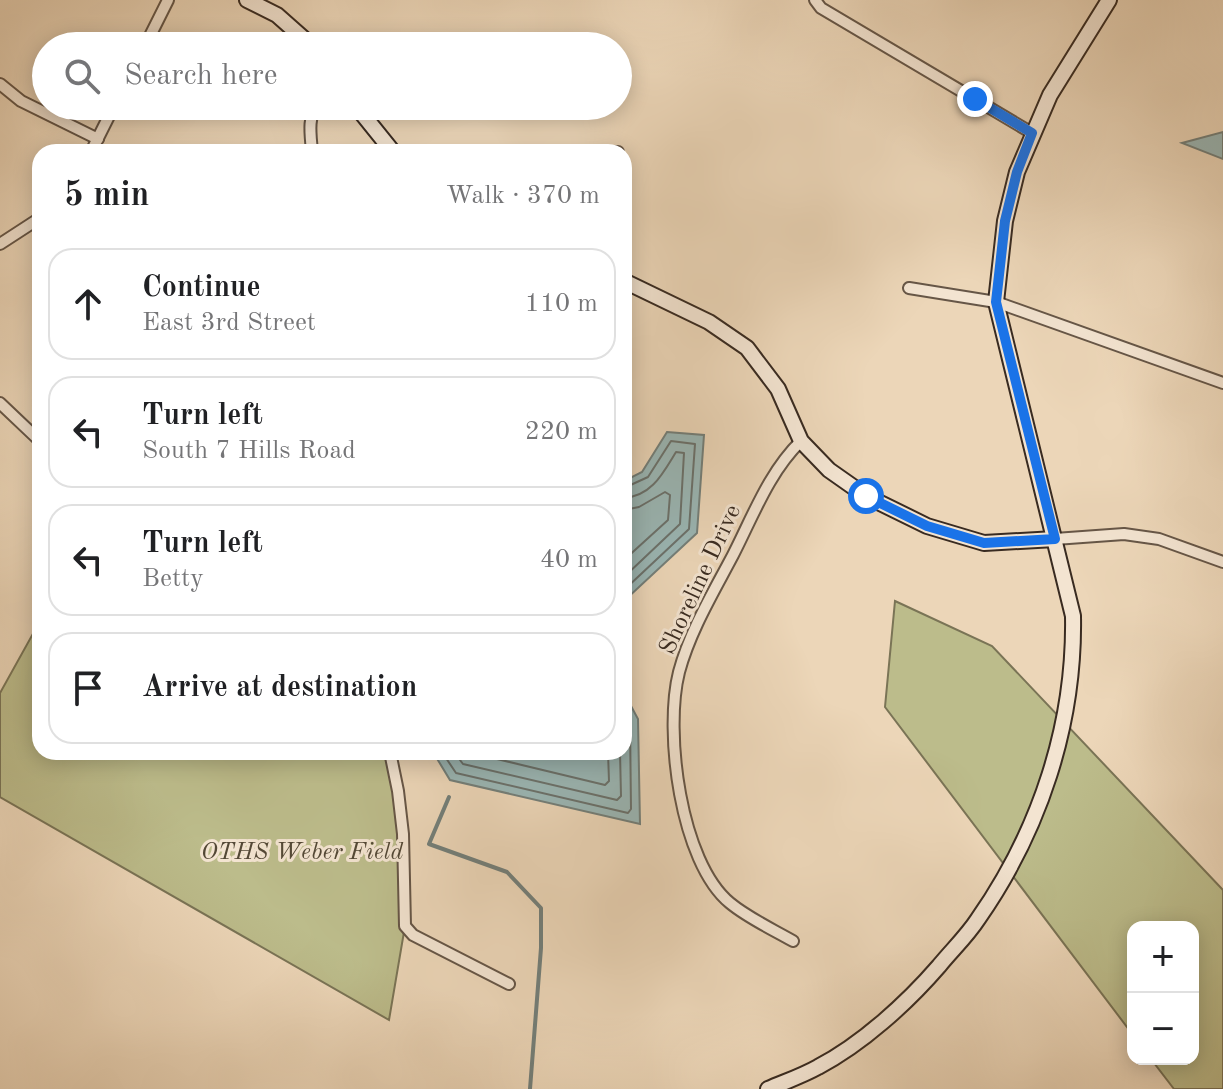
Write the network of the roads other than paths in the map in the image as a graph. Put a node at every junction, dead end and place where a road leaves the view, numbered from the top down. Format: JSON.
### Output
{"nodes":[{"id":1,"x":168,"y":0,"type":"edge"},
{"id":2,"x":247,"y":0,"type":"edge"},
{"id":3,"x":815,"y":0,"type":"edge"},
{"id":4,"x":1109,"y":0,"type":"edge"},
{"id":5,"x":152,"y":32,"type":"edge"},
{"id":6,"x":296,"y":32,"type":"edge"},
{"id":7,"x":0,"y":84,"type":"edge"},
{"id":8,"x":32,"y":106,"type":"edge"},
{"id":9,"x":60,"y":120,"type":"edge"},
{"id":10,"x":107,"y":120,"type":"edge"},
{"id":11,"x":311,"y":120,"type":"edge"},
{"id":12,"x":367,"y":120,"type":"edge"},
{"id":13,"x":1032,"y":133,"type":"junction"},
{"id":14,"x":98,"y":139,"type":"junction"},
{"id":15,"x":95,"y":144,"type":"edge"},
{"id":16,"x":312,"y":144,"type":"edge"},
{"id":17,"x":387,"y":144,"type":"edge"},
{"id":18,"x":32,"y":223,"type":"edge"},
{"id":19,"x":0,"y":244,"type":"edge"},
{"id":20,"x":632,"y":285,"type":"edge"},
{"id":21,"x":909,"y":288,"type":"dead end"},
{"id":22,"x":996,"y":302,"type":"junction"},
{"id":23,"x":1223,"y":383,"type":"edge"},
{"id":24,"x":0,"y":403,"type":"edge"},
{"id":25,"x":32,"y":433,"type":"edge"},
{"id":26,"x":801,"y":441,"type":"junction"},
{"id":27,"x":1055,"y":539,"type":"junction"},
{"id":28,"x":1223,"y":562,"type":"edge"},
{"id":29,"x":392,"y":760,"type":"edge"},
{"id":30,"x":793,"y":941,"type":"dead end"},
{"id":31,"x":509,"y":984,"type":"dead end"},
{"id":32,"x":768,"y":1089,"type":"edge"}],
"edges":[{"from":1,"to":5,"type":"street"},
{"from":2,"to":6,"type":"street"},
{"from":3,"to":13,"type":"street"},
{"from":4,"to":13,"type":"street"},
{"from":7,"to":8,"type":"street"},
{"from":9,"to":14,"type":"street"},
{"from":10,"to":14,"type":"street"},
{"from":11,"to":16,"type":"street"},
{"from":12,"to":17,"type":"street"},
{"from":13,"to":22,"type":"street"},
{"from":14,"to":15,"type":"street"},
{"from":18,"to":19,"type":"street"},
{"from":20,"to":26,"type":"street"},
{"from":21,"to":22,"type":"street"},
{"from":22,"to":23,"type":"street"},
{"from":22,"to":27,"type":"street"},
{"from":24,"to":25,"type":"street"},
{"from":26,"to":27,"type":"street"},
{"from":26,"to":30,"type":"street","name":"Shoreline Drive"},
{"from":27,"to":28,"type":"street"},
{"from":27,"to":32,"type":"street"},
{"from":29,"to":31,"type":"street"}]}
